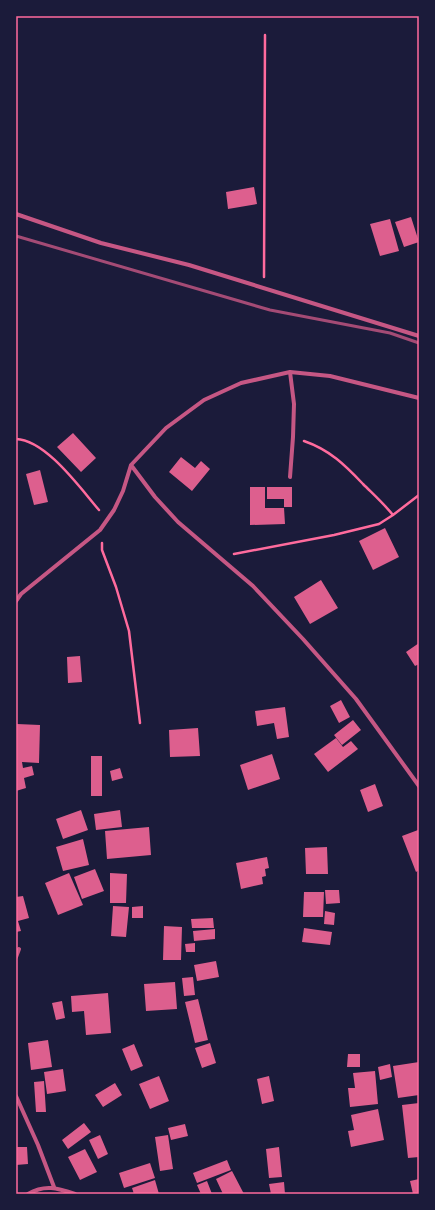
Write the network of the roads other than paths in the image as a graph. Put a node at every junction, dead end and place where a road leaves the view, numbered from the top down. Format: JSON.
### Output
{"nodes":[{"id":1,"x":16,"y":214,"type":"edge"},
{"id":2,"x":419,"y":336,"type":"edge"},
{"id":3,"x":290,"y":372,"type":"junction"},
{"id":4,"x":419,"y":398,"type":"edge"},
{"id":5,"x":131,"y":465,"type":"junction"},
{"id":6,"x":290,"y":478,"type":"dead end"},
{"id":7,"x":16,"y":601,"type":"edge"},
{"id":8,"x":419,"y":786,"type":"edge"},
{"id":9,"x":19,"y":949,"type":"dead end"},
{"id":10,"x":16,"y":957,"type":"edge"},
{"id":11,"x":16,"y":1096,"type":"edge"},
{"id":12,"x":54,"y":1187,"type":"junction"},
{"id":13,"x":28,"y":1194,"type":"edge"},
{"id":14,"x":74,"y":1194,"type":"edge"}],
"edges":[{"from":1,"to":2,"type":"street"},
{"from":3,"to":4,"type":"street"},
{"from":3,"to":5,"type":"street"},
{"from":3,"to":6,"type":"street"},
{"from":5,"to":7,"type":"street"},
{"from":5,"to":8,"type":"street"},
{"from":9,"to":10,"type":"street"},
{"from":11,"to":12,"type":"street"},
{"from":12,"to":13,"type":"street"},
{"from":12,"to":14,"type":"street"}]}
